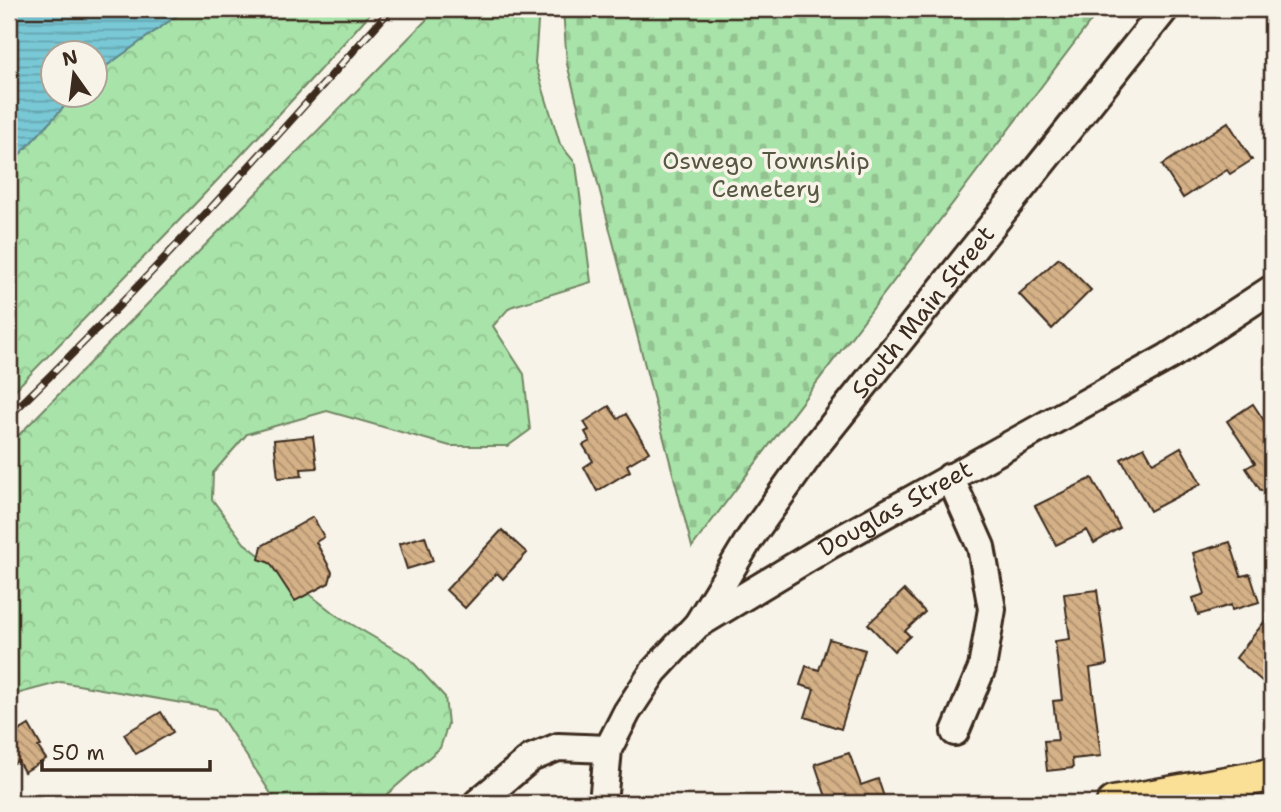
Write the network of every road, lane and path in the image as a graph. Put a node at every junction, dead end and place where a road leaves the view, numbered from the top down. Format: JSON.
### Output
{"nodes":[{"id":1,"x":1165,"y":9,"type":"edge"},
{"id":2,"x":1269,"y":298,"type":"edge"},
{"id":3,"x":950,"y":477,"type":"junction"},
{"id":4,"x":697,"y":625,"type":"junction"},
{"id":5,"x":955,"y":732,"type":"dead end"},
{"id":6,"x":608,"y":749,"type":"junction"},
{"id":7,"x":1272,"y":775,"type":"edge"},
{"id":8,"x":477,"y":803,"type":"edge"},
{"id":9,"x":603,"y":803,"type":"edge"},
{"id":10,"x":1113,"y":803,"type":"edge"}],
"edges":[{"from":1,"to":4,"type":"street","name":"South Main Street"},
{"from":2,"to":3,"type":"street","name":"Douglas Street"},
{"from":3,"to":4,"type":"street","name":"Douglas Street"},
{"from":3,"to":5,"type":"street"},
{"from":4,"to":6,"type":"street","name":"Douglas Street"},
{"from":6,"to":8,"type":"street"},
{"from":6,"to":9,"type":"street","name":"Douglas Street"},
{"from":7,"to":10,"type":"main road"}]}
